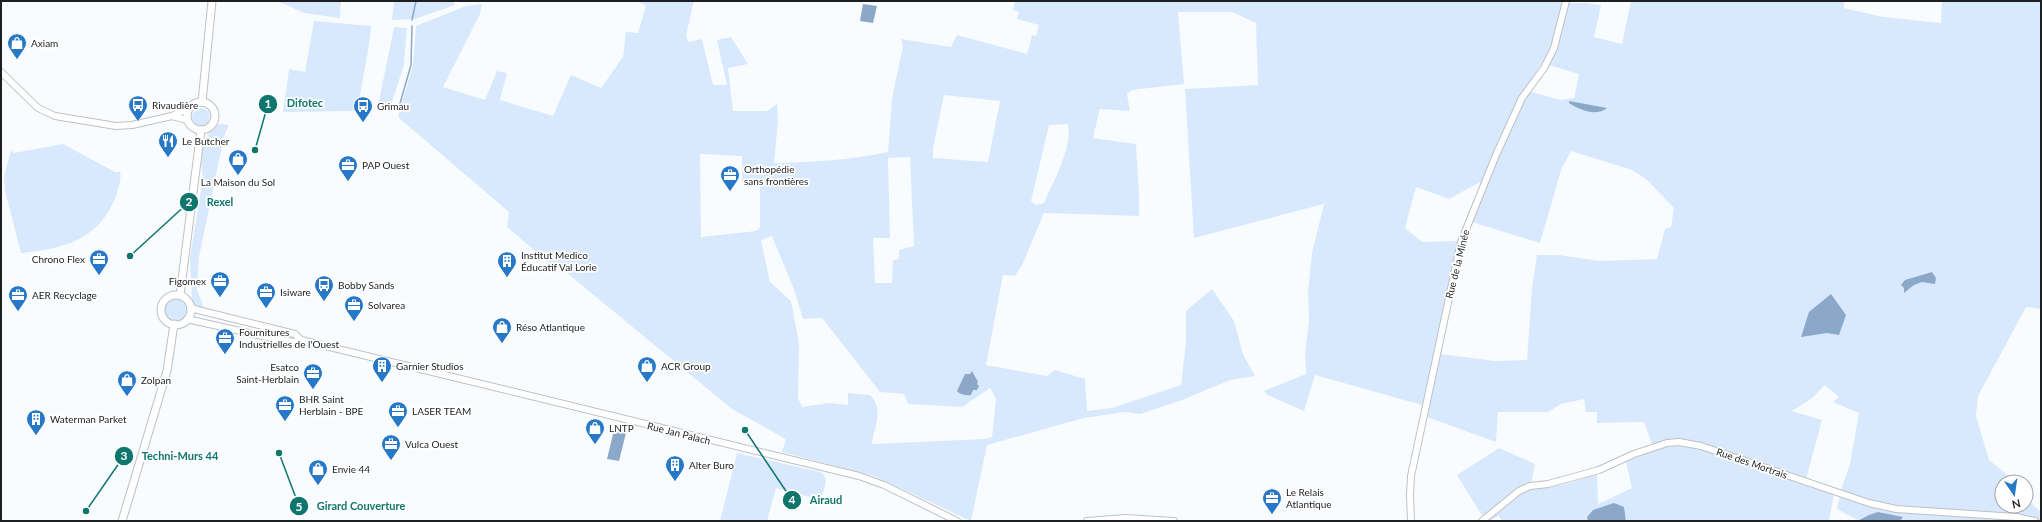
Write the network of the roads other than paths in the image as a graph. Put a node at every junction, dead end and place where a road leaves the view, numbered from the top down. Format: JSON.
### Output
{"nodes":[{"id":1,"x":212,"y":1,"type":"edge"},
{"id":2,"x":1566,"y":1,"type":"edge"},
{"id":3,"x":1,"y":72,"type":"edge"},
{"id":4,"x":202,"y":102,"type":"junction"},
{"id":5,"x":189,"y":108,"type":"junction"},
{"id":6,"x":172,"y":116,"type":"junction"},
{"id":7,"x":187,"y":120,"type":"junction"},
{"id":8,"x":201,"y":130,"type":"junction"},
{"id":9,"x":180,"y":296,"type":"junction"},
{"id":10,"x":190,"y":308,"type":"junction"},
{"id":11,"x":187,"y":319,"type":"junction"},
{"id":12,"x":174,"y":324,"type":"junction"},
{"id":13,"x":301,"y":340,"type":"junction"},
{"id":14,"x":122,"y":521,"type":"edge"},
{"id":15,"x":957,"y":521,"type":"edge"},
{"id":16,"x":1087,"y":521,"type":"edge"},
{"id":17,"x":1174,"y":521,"type":"edge"},
{"id":18,"x":1411,"y":521,"type":"edge"},
{"id":19,"x":1482,"y":521,"type":"edge"},
{"id":20,"x":2035,"y":521,"type":"edge"}],
"edges":[{"from":1,"to":4,"type":"main road"},
{"from":2,"to":18,"type":"street","name":"Rue de la Minée"},
{"from":3,"to":6,"type":"street"},
{"from":4,"to":5,"type":"main road"},
{"from":4,"to":8,"type":"main road"},
{"from":5,"to":6,"type":"street"},
{"from":5,"to":7,"type":"main road"},
{"from":6,"to":7,"type":"street"},
{"from":7,"to":8,"type":"main road"},
{"from":8,"to":9,"type":"main road"},
{"from":9,"to":10,"type":"main road"},
{"from":9,"to":12,"type":"main road"},
{"from":10,"to":11,"type":"main road"},
{"from":10,"to":13,"type":"street","name":"Rue Jan Palach"},
{"from":11,"to":12,"type":"main road"},
{"from":11,"to":13,"type":"street","name":"Rue Jan Palach"},
{"from":12,"to":14,"type":"main road"},
{"from":13,"to":15,"type":"street","name":"Rue Jan Palach"},
{"from":16,"to":17,"type":"street"},
{"from":19,"to":20,"type":"street","name":"Rue des Mortrais"}]}
